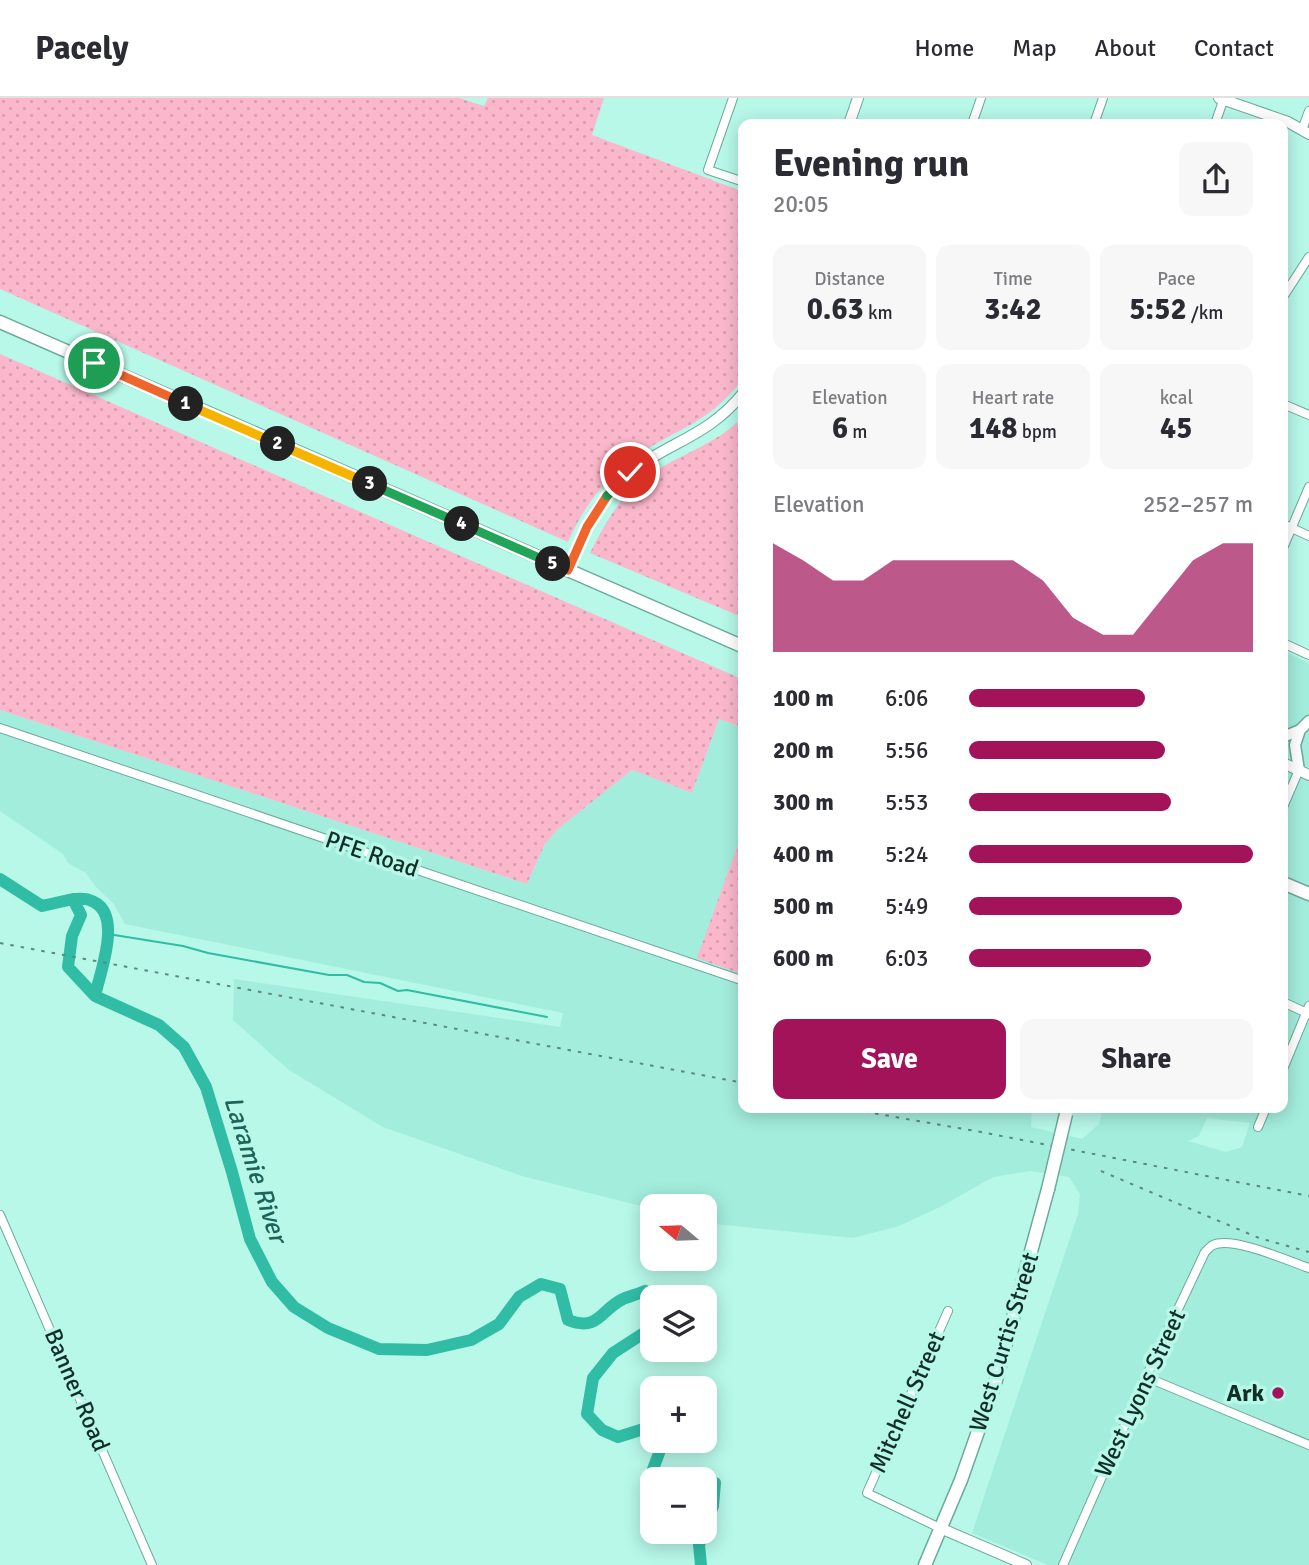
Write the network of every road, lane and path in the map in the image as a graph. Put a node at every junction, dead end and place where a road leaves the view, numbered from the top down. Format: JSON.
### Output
{"nodes":[{"id":1,"x":733,"y":98,"type":"edge"},
{"id":2,"x":858,"y":98,"type":"edge"},
{"id":3,"x":981,"y":98,"type":"edge"},
{"id":4,"x":1103,"y":98,"type":"edge"},
{"id":5,"x":1222,"y":98,"type":"edge"},
{"id":6,"x":1309,"y":111,"type":"edge"},
{"id":7,"x":851,"y":119,"type":"edge"},
{"id":8,"x":974,"y":119,"type":"edge"},
{"id":9,"x":1096,"y":119,"type":"edge"},
{"id":10,"x":1216,"y":119,"type":"edge"},
{"id":11,"x":1274,"y":119,"type":"edge"},
{"id":12,"x":1288,"y":125,"type":"edge"},
{"id":13,"x":1306,"y":132,"type":"edge"},
{"id":14,"x":738,"y":180,"type":"edge"},
{"id":15,"x":1309,"y":257,"type":"edge"},
{"id":16,"x":1288,"y":289,"type":"edge"},
{"id":17,"x":0,"y":322,"type":"edge"},
{"id":18,"x":738,"y":398,"type":"edge"},
{"id":19,"x":1288,"y":406,"type":"edge"},
{"id":20,"x":1309,"y":415,"type":"edge"},
{"id":21,"x":1309,"y":487,"type":"edge"},
{"id":22,"x":1288,"y":526,"type":"edge"},
{"id":23,"x":1292,"y":528,"type":"junction"},
{"id":24,"x":1309,"y":536,"type":"edge"},
{"id":25,"x":1288,"y":537,"type":"edge"},
{"id":26,"x":568,"y":570,"type":"junction"},
{"id":27,"x":738,"y":644,"type":"edge"},
{"id":28,"x":1288,"y":645,"type":"edge"},
{"id":29,"x":1309,"y":655,"type":"edge"},
{"id":30,"x":1309,"y":721,"type":"edge"},
{"id":31,"x":0,"y":728,"type":"edge"},
{"id":32,"x":1300,"y":730,"type":"junction"},
{"id":33,"x":1288,"y":735,"type":"edge"},
{"id":34,"x":1288,"y":765,"type":"edge"},
{"id":35,"x":1304,"y":773,"type":"edge"},
{"id":36,"x":1288,"y":799,"type":"edge"},
{"id":37,"x":1288,"y":885,"type":"edge"},
{"id":38,"x":1309,"y":894,"type":"edge"},
{"id":39,"x":738,"y":979,"type":"edge"},
{"id":40,"x":1288,"y":1004,"type":"edge"},
{"id":41,"x":1308,"y":1011,"type":"edge"},
{"id":42,"x":1288,"y":1057,"type":"edge"},
{"id":43,"x":1067,"y":1113,"type":"edge"},
{"id":44,"x":1264,"y":1113,"type":"edge"},
{"id":45,"x":1258,"y":1127,"type":"dead end"},
{"id":46,"x":0,"y":1215,"type":"edge"},
{"id":47,"x":1309,"y":1268,"type":"edge"},
{"id":48,"x":948,"y":1311,"type":"dead end"},
{"id":49,"x":1146,"y":1377,"type":"junction"},
{"id":50,"x":1309,"y":1445,"type":"edge"},
{"id":51,"x":940,"y":1528,"type":"junction"},
{"id":52,"x":152,"y":1565,"type":"edge"},
{"id":53,"x":925,"y":1565,"type":"edge"},
{"id":54,"x":1026,"y":1565,"type":"edge"},
{"id":55,"x":1063,"y":1565,"type":"edge"}],
"edges":[{"from":1,"to":14,"type":"street"},
{"from":2,"to":7,"type":"street"},
{"from":3,"to":8,"type":"street"},
{"from":4,"to":9,"type":"street"},
{"from":5,"to":10,"type":"street"},
{"from":5,"to":11,"type":"street"},
{"from":6,"to":13,"type":"street"},
{"from":12,"to":13,"type":"street"},
{"from":15,"to":16,"type":"street"},
{"from":17,"to":26,"type":"main road"},
{"from":18,"to":26,"type":"street"},
{"from":19,"to":20,"type":"street"},
{"from":21,"to":23,"type":"street"},
{"from":22,"to":23,"type":"street"},
{"from":23,"to":24,"type":"street"},
{"from":23,"to":25,"type":"street"},
{"from":26,"to":27,"type":"main road"},
{"from":28,"to":29,"type":"street"},
{"from":30,"to":32,"type":"main road"},
{"from":31,"to":39,"type":"street","name":"PFE Road"},
{"from":32,"to":33,"type":"main road"},
{"from":32,"to":35,"type":"main road"},
{"from":34,"to":35,"type":"street"},
{"from":35,"to":36,"type":"street"},
{"from":37,"to":38,"type":"main road"},
{"from":40,"to":41,"type":"street"},
{"from":41,"to":42,"type":"street"},
{"from":43,"to":51,"type":"main road","name":"West Curtis Street","bridge":true},
{"from":44,"to":45,"type":"street"},
{"from":46,"to":52,"type":"street","name":"Banner Road"},
{"from":47,"to":49,"type":"street","name":"West Lyons Street"},
{"from":48,"to":51,"type":"street","name":"Mitchell Street"},
{"from":49,"to":50,"type":"street"},
{"from":49,"to":55,"type":"street","name":"West Lyons Street"},
{"from":51,"to":53,"type":"main road","name":"West Curtis Street"},
{"from":51,"to":54,"type":"street"}]}
